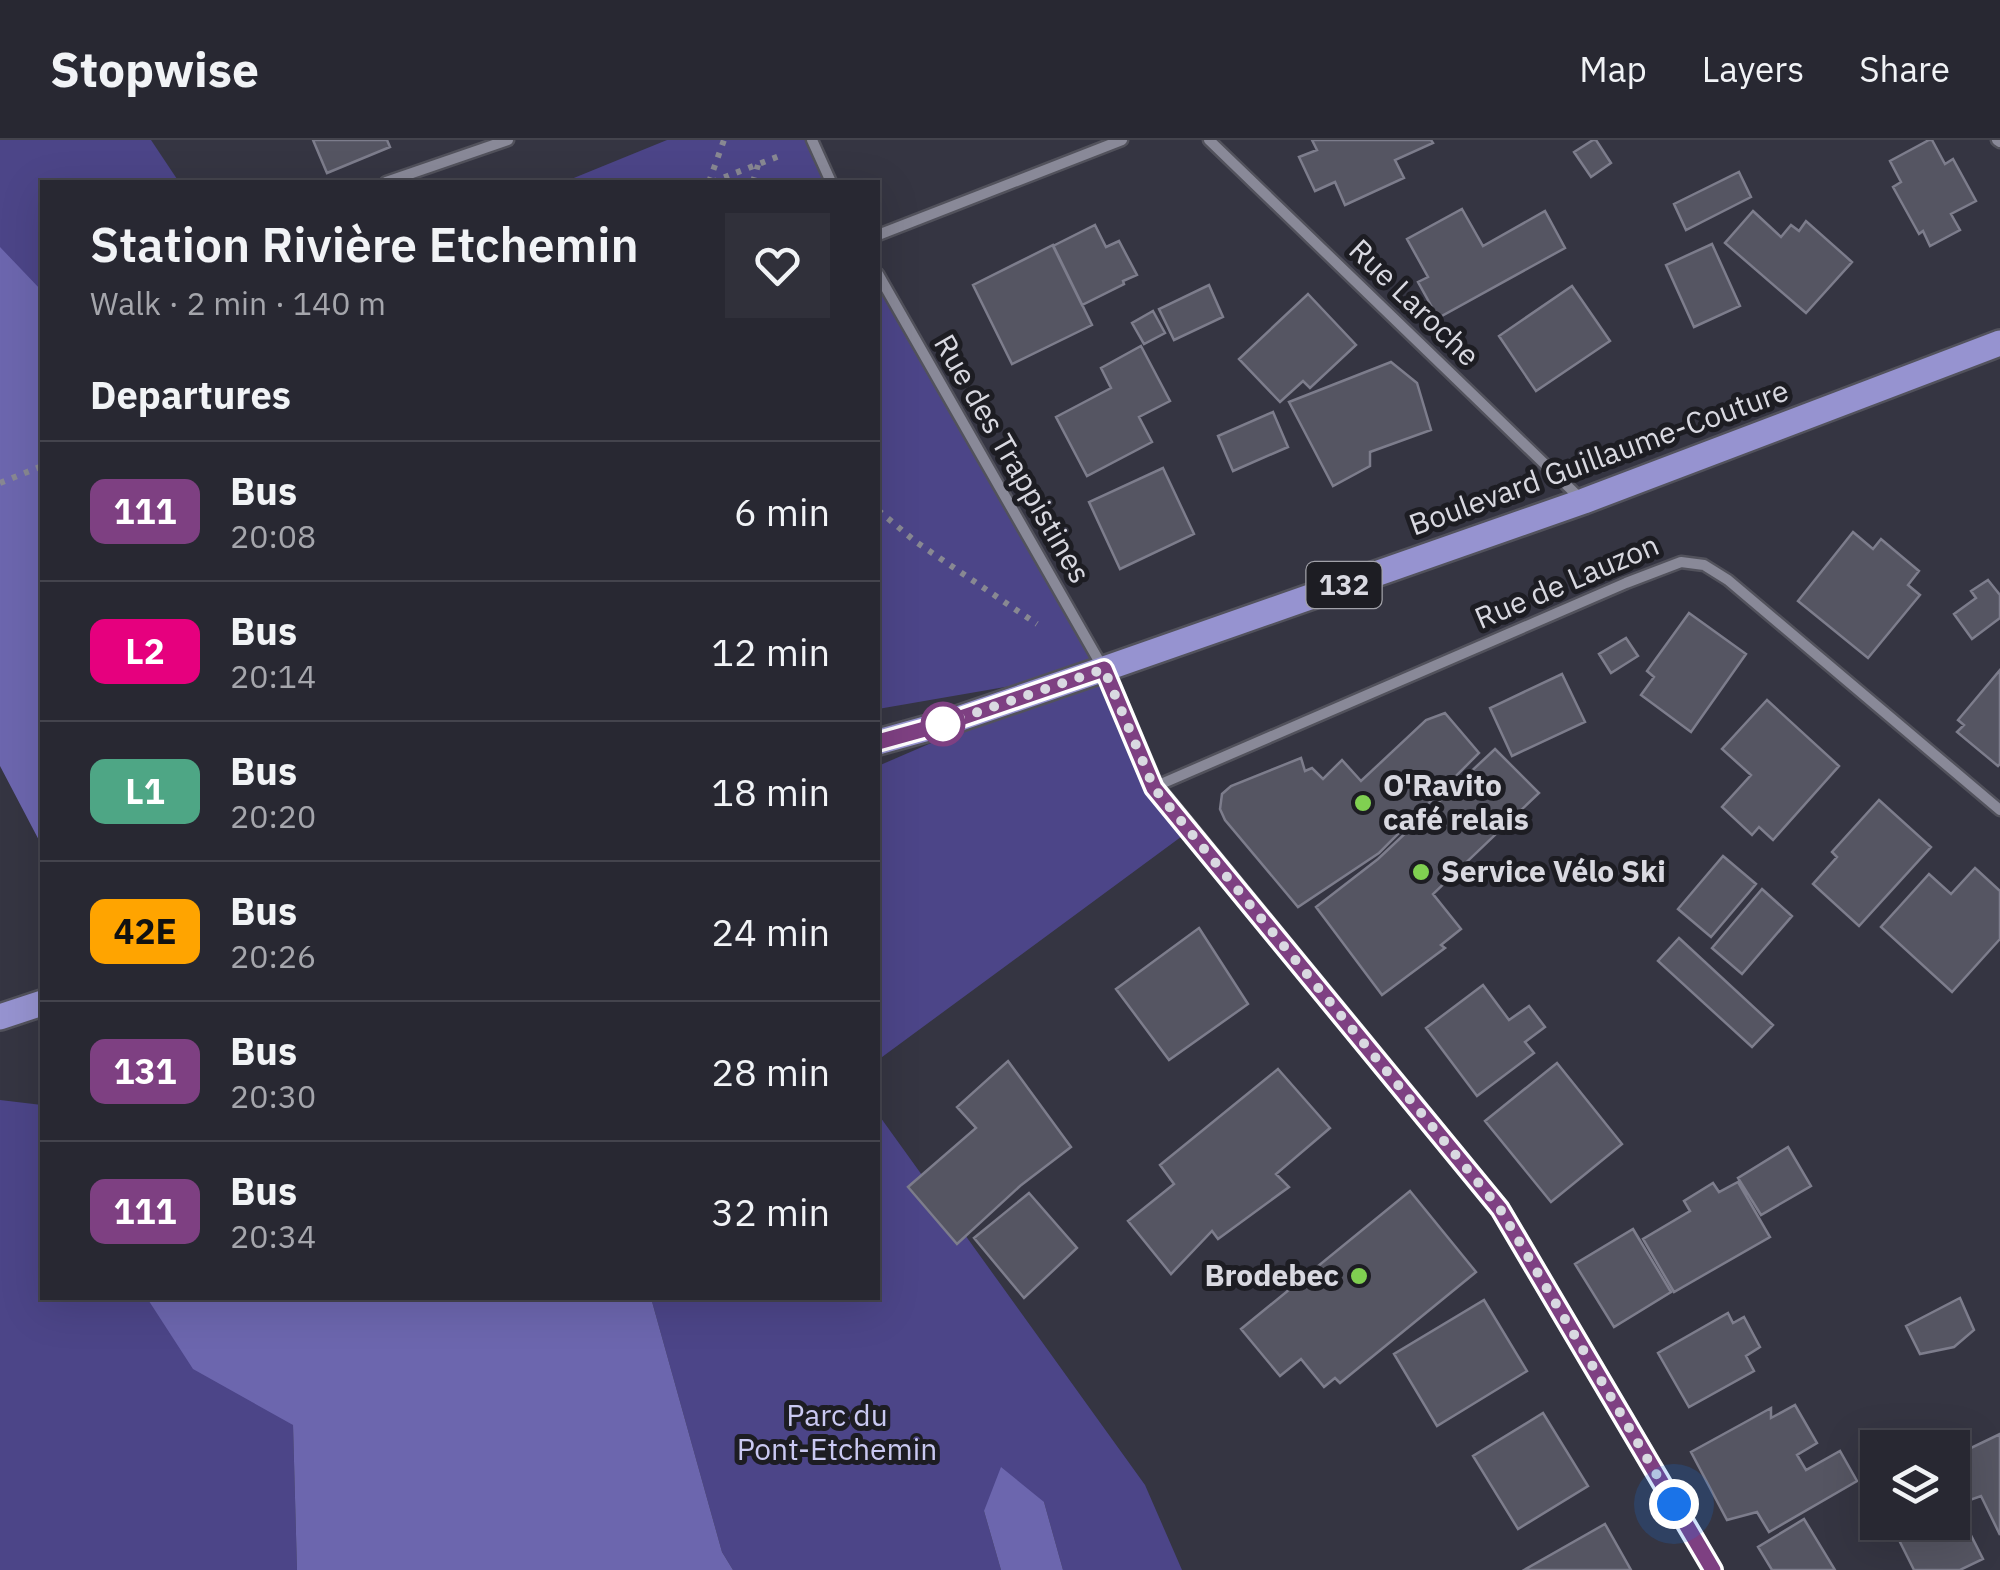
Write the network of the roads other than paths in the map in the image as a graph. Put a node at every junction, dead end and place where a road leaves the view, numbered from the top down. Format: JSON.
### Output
{"nodes":[{"id":1,"x":508,"y":140,"type":"edge"},
{"id":2,"x":812,"y":140,"type":"edge"},
{"id":3,"x":1122,"y":140,"type":"edge"},
{"id":4,"x":1209,"y":140,"type":"edge"},
{"id":5,"x":392,"y":180,"type":"edge"},
{"id":6,"x":831,"y":180,"type":"edge"},
{"id":7,"x":880,"y":233,"type":"edge"},
{"id":8,"x":880,"y":277,"type":"edge"},
{"id":9,"x":2000,"y":343,"type":"edge"},
{"id":10,"x":1584,"y":502,"type":"junction"},
{"id":11,"x":1104,"y":669,"type":"junction"},
{"id":12,"x":880,"y":741,"type":"edge"},
{"id":13,"x":1154,"y":788,"type":"junction"},
{"id":14,"x":2000,"y":810,"type":"edge"},
{"id":15,"x":40,"y":1004,"type":"edge"},
{"id":16,"x":0,"y":1016,"type":"edge"},
{"id":17,"x":1712,"y":1570,"type":"edge"}],
"edges":[{"from":1,"to":5,"type":"street"},
{"from":2,"to":6,"type":"street"},
{"from":3,"to":7,"type":"street"},
{"from":4,"to":10,"type":"street","name":"Rue Laroche"},
{"from":8,"to":11,"type":"street","name":"Rue des Trappistines"},
{"from":9,"to":10,"type":"main road","name":"Boulevard Guillaume-Couture","number":"132"},
{"from":10,"to":11,"type":"main road","name":"Boulevard Guillaume-Couture","number":"132"},
{"from":11,"to":12,"type":"main road","name":"Boulevard Guillaume-Couture","number":"132"},
{"from":11,"to":13,"type":"street"},
{"from":13,"to":14,"type":"street","name":"Rue de Lauzon"},
{"from":13,"to":17,"type":"street"},
{"from":15,"to":16,"type":"main road"}]}
